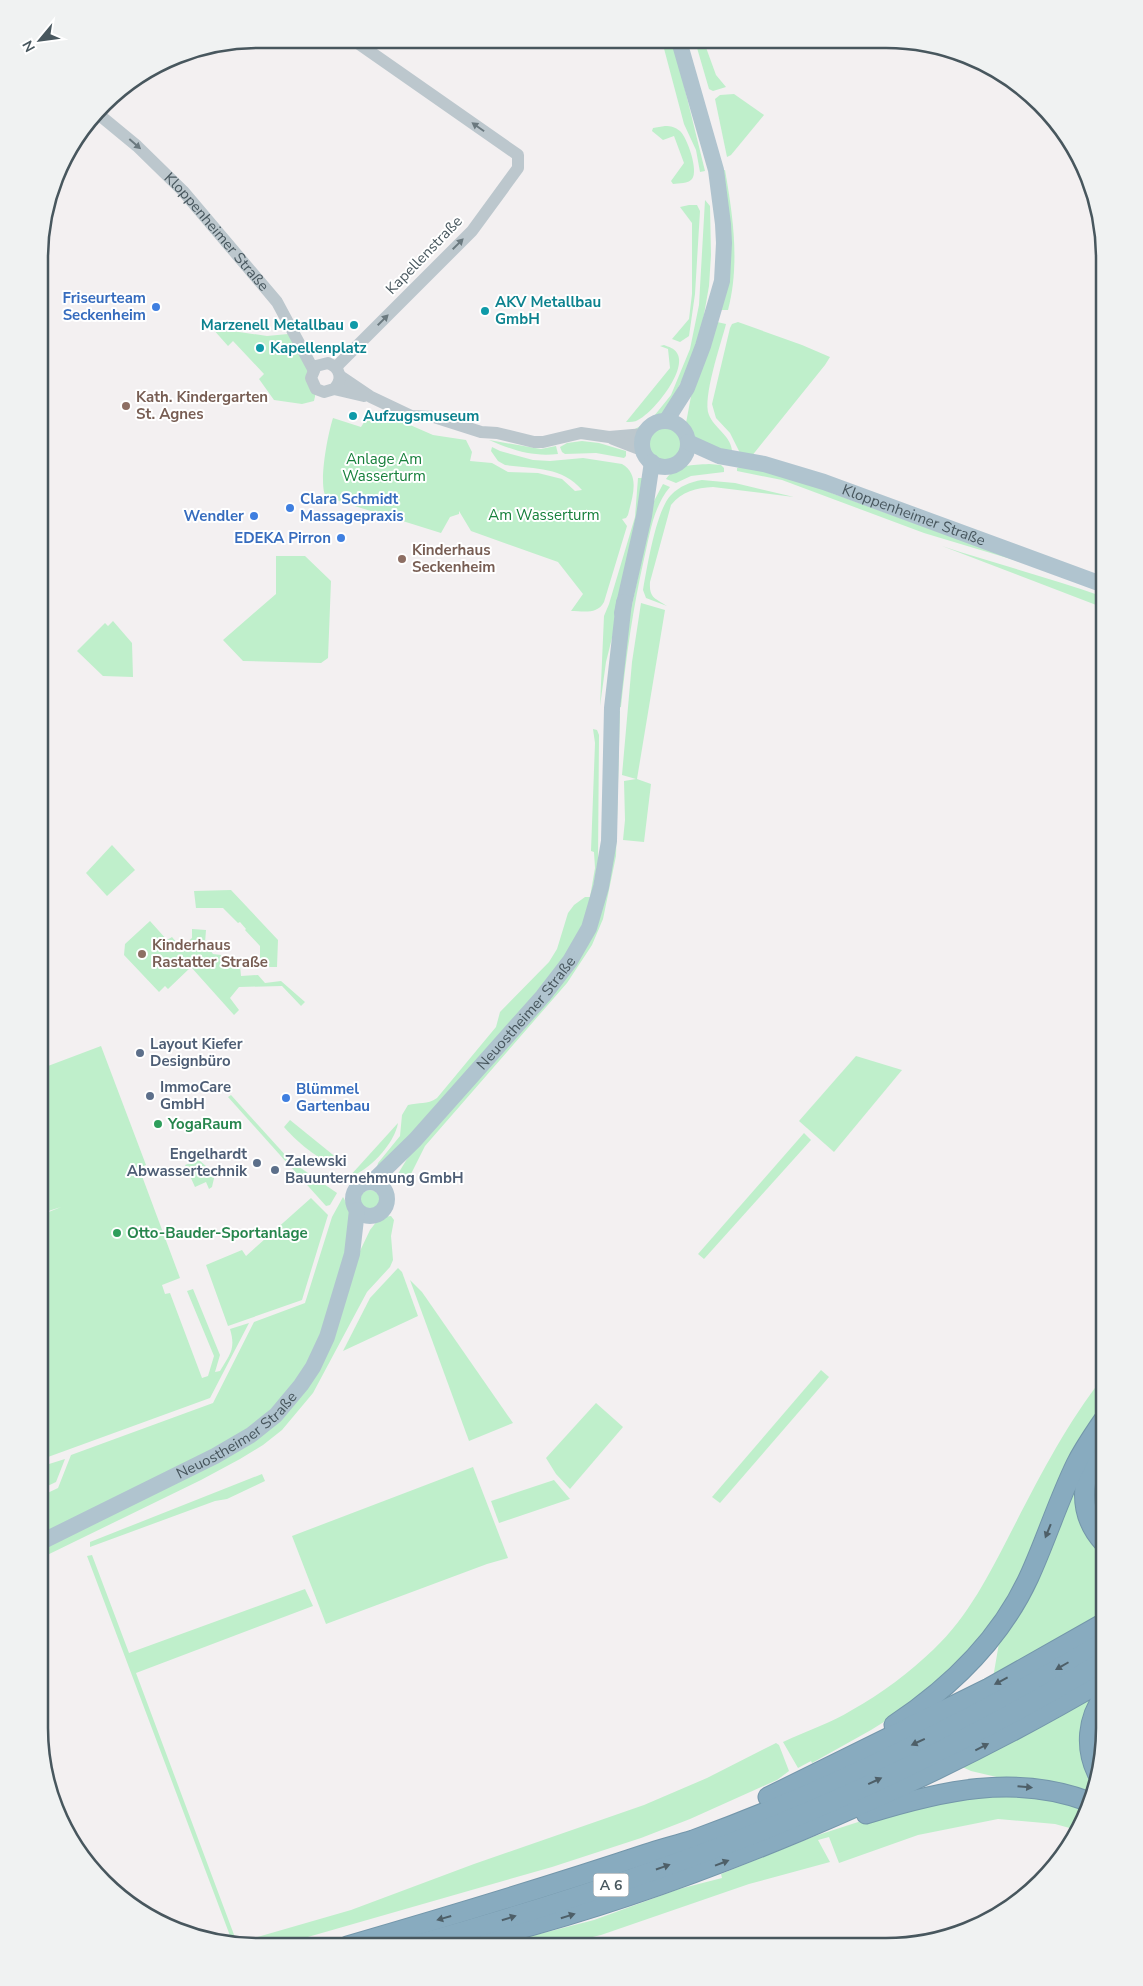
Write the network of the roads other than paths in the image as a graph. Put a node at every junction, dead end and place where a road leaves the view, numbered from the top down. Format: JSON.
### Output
{"nodes":[{"id":1,"x":365,"y":48,"type":"edge"},
{"id":2,"x":681,"y":48,"type":"edge"},
{"id":3,"x":101,"y":117,"type":"edge"},
{"id":4,"x":313,"y":369,"type":"junction"},
{"id":5,"x":338,"y":372,"type":"junction"},
{"id":6,"x":687,"y":388,"type":"junction"},
{"id":7,"x":334,"y":389,"type":"junction"},
{"id":8,"x":371,"y":397,"type":"junction"},
{"id":9,"x":666,"y":421,"type":"junction"},
{"id":10,"x":644,"y":434,"type":"junction"},
{"id":11,"x":609,"y":437,"type":"junction"},
{"id":12,"x":684,"y":443,"type":"junction"},
{"id":13,"x":648,"y":457,"type":"junction"},
{"id":14,"x":669,"y":466,"type":"junction"},
{"id":15,"x":644,"y":516,"type":"junction"},
{"id":16,"x":1096,"y":582,"type":"edge"},
{"id":17,"x":379,"y":1186,"type":"junction"},
{"id":18,"x":357,"y":1210,"type":"junction"},
{"id":19,"x":373,"y":1216,"type":"junction"},
{"id":20,"x":352,"y":1254,"type":"junction"},
{"id":21,"x":1096,"y":1432,"type":"edge"},
{"id":22,"x":1096,"y":1458,"type":"edge"},
{"id":23,"x":1096,"y":1531,"type":"edge"},
{"id":24,"x":48,"y":1539,"type":"edge"},
{"id":25,"x":1096,"y":1627,"type":"edge"},
{"id":26,"x":1096,"y":1646,"type":"edge"},
{"id":27,"x":1096,"y":1665,"type":"edge"},
{"id":28,"x":1096,"y":1685,"type":"edge"},
{"id":29,"x":1096,"y":1712,"type":"edge"},
{"id":30,"x":1093,"y":1761,"type":"edge"},
{"id":31,"x":835,"y":1764,"type":"junction"},
{"id":32,"x":1083,"y":1800,"type":"edge"},
{"id":33,"x":811,"y":1804,"type":"junction"},
{"id":34,"x":374,"y":1938,"type":"edge"},
{"id":35,"x":439,"y":1938,"type":"edge"},
{"id":36,"x":486,"y":1938,"type":"edge"}],
"edges":[{"from":5,"to":1,"type":"street","name":"Kapellenstraße","one_way":true},
{"from":2,"to":6,"type":"main road"},
{"from":3,"to":4,"type":"street","name":"Kloppenheimer Straße","one_way":true},
{"from":4,"to":5,"type":"street"},
{"from":4,"to":7,"type":"street","name":"Kloppenheimer Straße"},
{"from":5,"to":7,"type":"street"},
{"from":5,"to":8,"type":"street","name":"Kloppenheimer Straße"},
{"from":6,"to":9,"type":"main road"},
{"from":6,"to":12,"type":"main road"},
{"from":7,"to":8,"type":"street","name":"Kloppenheimer Straße"},
{"from":8,"to":11,"type":"street","name":"Kloppenheimer Straße"},
{"from":9,"to":10,"type":"main road"},
{"from":9,"to":12,"type":"main road"},
{"from":10,"to":11,"type":"street","name":"Kloppenheimer Straße"},
{"from":10,"to":13,"type":"main road"},
{"from":11,"to":13,"type":"street","name":"Kloppenheimer Straße"},
{"from":12,"to":14,"type":"main road"},
{"from":12,"to":16,"type":"main road","name":"Kloppenheimer Straße"},
{"from":13,"to":14,"type":"main road"},
{"from":13,"to":15,"type":"main road","name":"Neuostheimer Straße"},
{"from":14,"to":15,"type":"main road","name":"Neuostheimer Straße"},
{"from":15,"to":17,"type":"main road","name":"Neuostheimer Straße"},
{"from":17,"to":18,"type":"main road","name":"Neuostheimer Straße"},
{"from":17,"to":19,"type":"main road","name":"Neuostheimer Straße"},
{"from":18,"to":19,"type":"main road"},
{"from":18,"to":20,"type":"main road","name":"Neuostheimer Straße"},
{"from":19,"to":20,"type":"main road","name":"Neuostheimer Straße"},
{"from":20,"to":24,"type":"main road","name":"Neuostheimer Straße"},
{"from":21,"to":31,"type":"highway","one_way":true},
{"from":22,"to":23,"type":"highway"},
{"from":25,"to":31,"type":"highway","one_way":true},
{"from":26,"to":33,"type":"highway","number":"A 6","one_way":true},
{"from":33,"to":27,"type":"highway","number":"A 6","one_way":true},
{"from":33,"to":28,"type":"highway","one_way":true},
{"from":29,"to":30,"type":"highway"},
{"from":31,"to":33,"type":"highway"},
{"from":33,"to":32,"type":"highway","one_way":true},
{"from":33,"to":34,"type":"highway","number":"A 6","one_way":true},
{"from":35,"to":33,"type":"highway","number":"A 6","one_way":true},
{"from":36,"to":33,"type":"highway","one_way":true}]}
